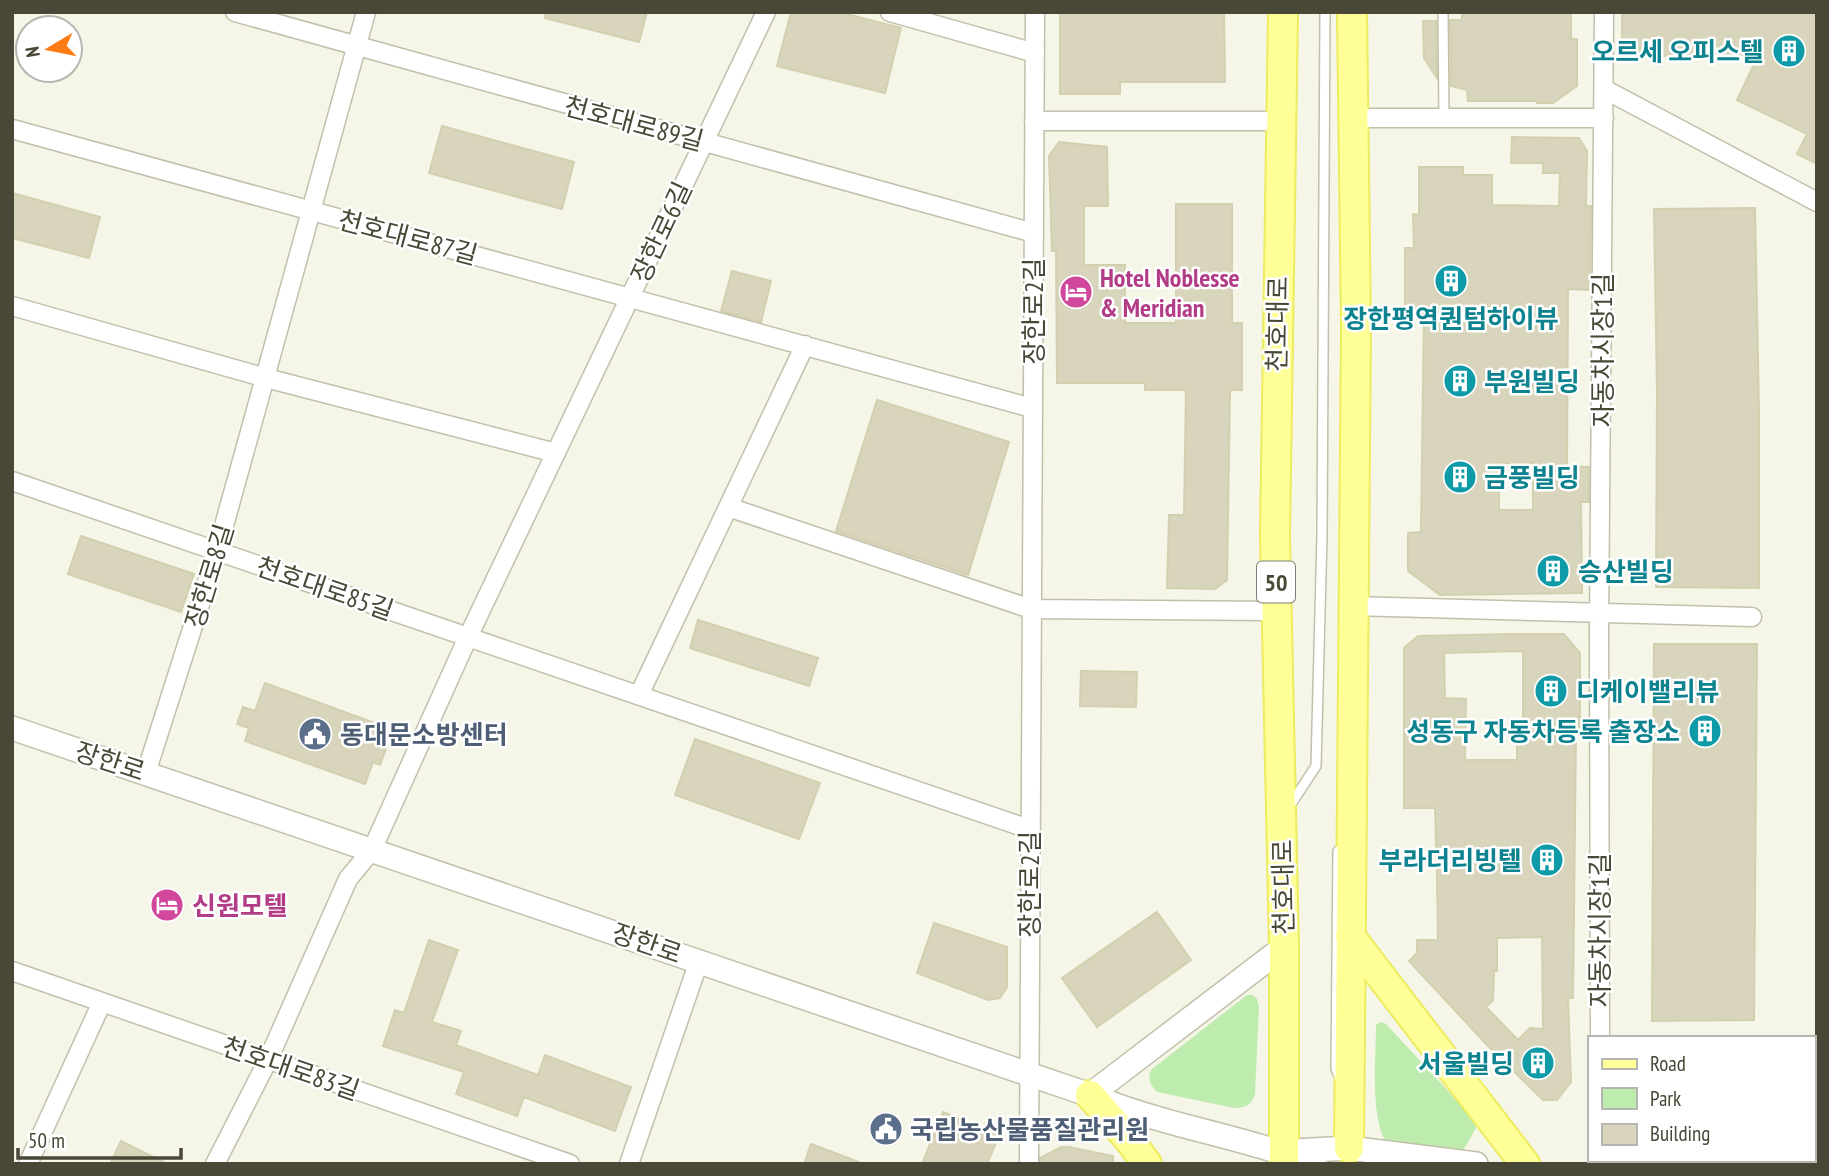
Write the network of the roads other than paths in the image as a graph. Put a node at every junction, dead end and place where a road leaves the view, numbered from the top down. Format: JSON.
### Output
{"nodes":[{"id":1,"x":234,"y":12,"type":"edge"},
{"id":2,"x":366,"y":12,"type":"edge"},
{"id":3,"x":766,"y":12,"type":"edge"},
{"id":4,"x":890,"y":12,"type":"edge"},
{"id":5,"x":1035,"y":12,"type":"edge"},
{"id":6,"x":1283,"y":12,"type":"edge"},
{"id":7,"x":1325,"y":12,"type":"edge"},
{"id":8,"x":1352,"y":12,"type":"edge"},
{"id":9,"x":1443,"y":12,"type":"edge"},
{"id":10,"x":1604,"y":12,"type":"edge"},
{"id":11,"x":357,"y":46,"type":"junction"},
{"id":12,"x":1035,"y":53,"type":"junction"},
{"id":13,"x":1604,"y":89,"type":"junction"},
{"id":14,"x":1354,"y":118,"type":"junction"},
{"id":15,"x":1444,"y":118,"type":"junction"},
{"id":16,"x":1604,"y":118,"type":"junction"},
{"id":17,"x":1034,"y":121,"type":"junction"},
{"id":18,"x":1280,"y":121,"type":"junction"},
{"id":19,"x":12,"y":129,"type":"edge"},
{"id":20,"x":704,"y":142,"type":"junction"},
{"id":21,"x":1817,"y":202,"type":"edge"},
{"id":22,"x":313,"y":211,"type":"junction"},
{"id":23,"x":1034,"y":233,"type":"junction"},
{"id":24,"x":629,"y":298,"type":"junction"},
{"id":25,"x":12,"y":306,"type":"edge"},
{"id":26,"x":1356,"y":328,"type":"junction"},
{"id":27,"x":804,"y":345,"type":"junction"},
{"id":28,"x":1345,"y":354,"type":"dead end"},
{"id":29,"x":266,"y":378,"type":"junction"},
{"id":30,"x":1032,"y":408,"type":"junction"},
{"id":31,"x":556,"y":453,"type":"junction"},
{"id":32,"x":12,"y":481,"type":"edge"},
{"id":33,"x":728,"y":508,"type":"junction"},
{"id":34,"x":217,"y":551,"type":"junction"},
{"id":35,"x":1353,"y":606,"type":"junction"},
{"id":36,"x":1031,"y":609,"type":"junction"},
{"id":37,"x":1277,"y":611,"type":"junction"},
{"id":38,"x":1600,"y":611,"type":"junction"},
{"id":39,"x":1752,"y":617,"type":"dead end"},
{"id":40,"x":468,"y":637,"type":"junction"},
{"id":41,"x":639,"y":695,"type":"junction"},
{"id":42,"x":12,"y":729,"type":"edge"},
{"id":43,"x":146,"y":773,"type":"junction"},
{"id":44,"x":1281,"y":819,"type":"junction"},
{"id":45,"x":1029,"y":829,"type":"junction"},
{"id":46,"x":1338,"y":840,"type":"dead end"},
{"id":47,"x":372,"y":850,"type":"junction"},
{"id":48,"x":1350,"y":936,"type":"junction"},
{"id":49,"x":1284,"y":947,"type":"junction"},
{"id":50,"x":699,"y":961,"type":"junction"},
{"id":51,"x":12,"y":971,"type":"edge"},
{"id":52,"x":102,"y":1002,"type":"junction"},
{"id":53,"x":1600,"y":1036,"type":"edge"},
{"id":54,"x":268,"y":1060,"type":"junction"},
{"id":55,"x":1027,"y":1075,"type":"junction"},
{"id":56,"x":1090,"y":1095,"type":"junction"},
{"id":57,"x":1350,"y":1102,"type":"junction"},
{"id":58,"x":1349,"y":1148,"type":"junction"},
{"id":59,"x":1284,"y":1158,"type":"edge"},
{"id":60,"x":28,"y":1164,"type":"edge"},
{"id":61,"x":215,"y":1164,"type":"edge"},
{"id":62,"x":570,"y":1164,"type":"edge"},
{"id":63,"x":629,"y":1164,"type":"edge"},
{"id":64,"x":1029,"y":1164,"type":"edge"},
{"id":65,"x":1147,"y":1164,"type":"edge"},
{"id":66,"x":1315,"y":1164,"type":"edge"},
{"id":67,"x":1476,"y":1164,"type":"edge"},
{"id":68,"x":1525,"y":1164,"type":"edge"}],
"edges":[{"from":1,"to":11,"type":"street","name":"천호대로89길"},
{"from":2,"to":11,"type":"street","name":"장한로8길"},
{"from":3,"to":20,"type":"street","name":"장한로6길"},
{"from":4,"to":12,"type":"street"},
{"from":5,"to":12,"type":"street","name":"장한로2길"},
{"from":6,"to":18,"type":"main road","name":"천호대로","number":"50"},
{"from":7,"to":44,"type":"lane"},
{"from":8,"to":14,"type":"main road"},
{"from":9,"to":15,"type":"lane"},
{"from":10,"to":13,"type":"street","name":"자동차시장1길"},
{"from":11,"to":20,"type":"street","name":"천호대로89길"},
{"from":11,"to":22,"type":"street","name":"장한로8길"},
{"from":12,"to":17,"type":"street","name":"장한로2길"},
{"from":13,"to":16,"type":"street","name":"자동차시장1길"},
{"from":13,"to":21,"type":"street"},
{"from":14,"to":15,"type":"street"},
{"from":14,"to":26,"type":"main road"},
{"from":15,"to":16,"type":"street"},
{"from":16,"to":38,"type":"street","name":"자동차시장1길"},
{"from":17,"to":18,"type":"street"},
{"from":17,"to":23,"type":"street","name":"장한로2길"},
{"from":18,"to":37,"type":"main road","name":"천호대로","number":"50"},
{"from":19,"to":22,"type":"street","name":"천호대로87길"},
{"from":20,"to":23,"type":"street","name":"천호대로89길"},
{"from":20,"to":24,"type":"street","name":"장한로6길"},
{"from":22,"to":24,"type":"street","name":"천호대로87길"},
{"from":22,"to":29,"type":"street","name":"장한로8길"},
{"from":23,"to":30,"type":"street","name":"장한로2길"},
{"from":24,"to":27,"type":"street","name":"천호대로87길"},
{"from":24,"to":31,"type":"street","name":"장한로6길"},
{"from":25,"to":29,"type":"street"},
{"from":26,"to":28,"type":"lane"},
{"from":26,"to":35,"type":"main road"},
{"from":27,"to":30,"type":"street","name":"천호대로87길"},
{"from":27,"to":33,"type":"street"},
{"from":29,"to":31,"type":"street"},
{"from":29,"to":34,"type":"street","name":"장한로8길"},
{"from":30,"to":36,"type":"street","name":"장한로2길"},
{"from":31,"to":40,"type":"street","name":"장한로6길"},
{"from":32,"to":34,"type":"street","name":"천호대로85길"},
{"from":33,"to":36,"type":"street"},
{"from":33,"to":41,"type":"street"},
{"from":34,"to":40,"type":"street","name":"천호대로85길"},
{"from":34,"to":43,"type":"street","name":"장한로8길"},
{"from":35,"to":38,"type":"street"},
{"from":35,"to":48,"type":"main road"},
{"from":36,"to":37,"type":"street"},
{"from":36,"to":45,"type":"street","name":"장한로2길"},
{"from":37,"to":44,"type":"main road","name":"천호대로","number":"50"},
{"from":38,"to":39,"type":"street"},
{"from":38,"to":53,"type":"street","name":"자동차시장1길"},
{"from":40,"to":41,"type":"street","name":"천호대로85길"},
{"from":40,"to":47,"type":"street","name":"장한로6길"},
{"from":41,"to":45,"type":"street","name":"천호대로85길"},
{"from":42,"to":43,"type":"street","name":"장한로"},
{"from":43,"to":47,"type":"street","name":"장한로"},
{"from":44,"to":49,"type":"main road","name":"천호대로","number":"50"},
{"from":45,"to":55,"type":"street","name":"장한로2길"},
{"from":46,"to":57,"type":"lane"},
{"from":47,"to":50,"type":"street","name":"장한로"},
{"from":47,"to":54,"type":"street","name":"장한로6길"},
{"from":48,"to":57,"type":"main road"},
{"from":48,"to":68,"type":"main road"},
{"from":49,"to":56,"type":"street"},
{"from":49,"to":59,"type":"main road","name":"천호대로","number":"50"},
{"from":50,"to":55,"type":"street","name":"장한로"},
{"from":50,"to":63,"type":"street"},
{"from":51,"to":52,"type":"street","name":"천호대로83길"},
{"from":52,"to":54,"type":"street","name":"천호대로83길"},
{"from":52,"to":60,"type":"street"},
{"from":54,"to":61,"type":"street","name":"장한로6길"},
{"from":54,"to":62,"type":"street","name":"천호대로83길"},
{"from":55,"to":56,"type":"street","name":"장한로"},
{"from":55,"to":64,"type":"street","name":"장한로2길"},
{"from":56,"to":59,"type":"street","name":"장한로"},
{"from":56,"to":65,"type":"main road"},
{"from":57,"to":58,"type":"main road"},
{"from":58,"to":59,"type":"street","name":"장한로"},
{"from":58,"to":67,"type":"street","name":"장한로"},
{"from":59,"to":66,"type":"street","name":"장한로"}]}
